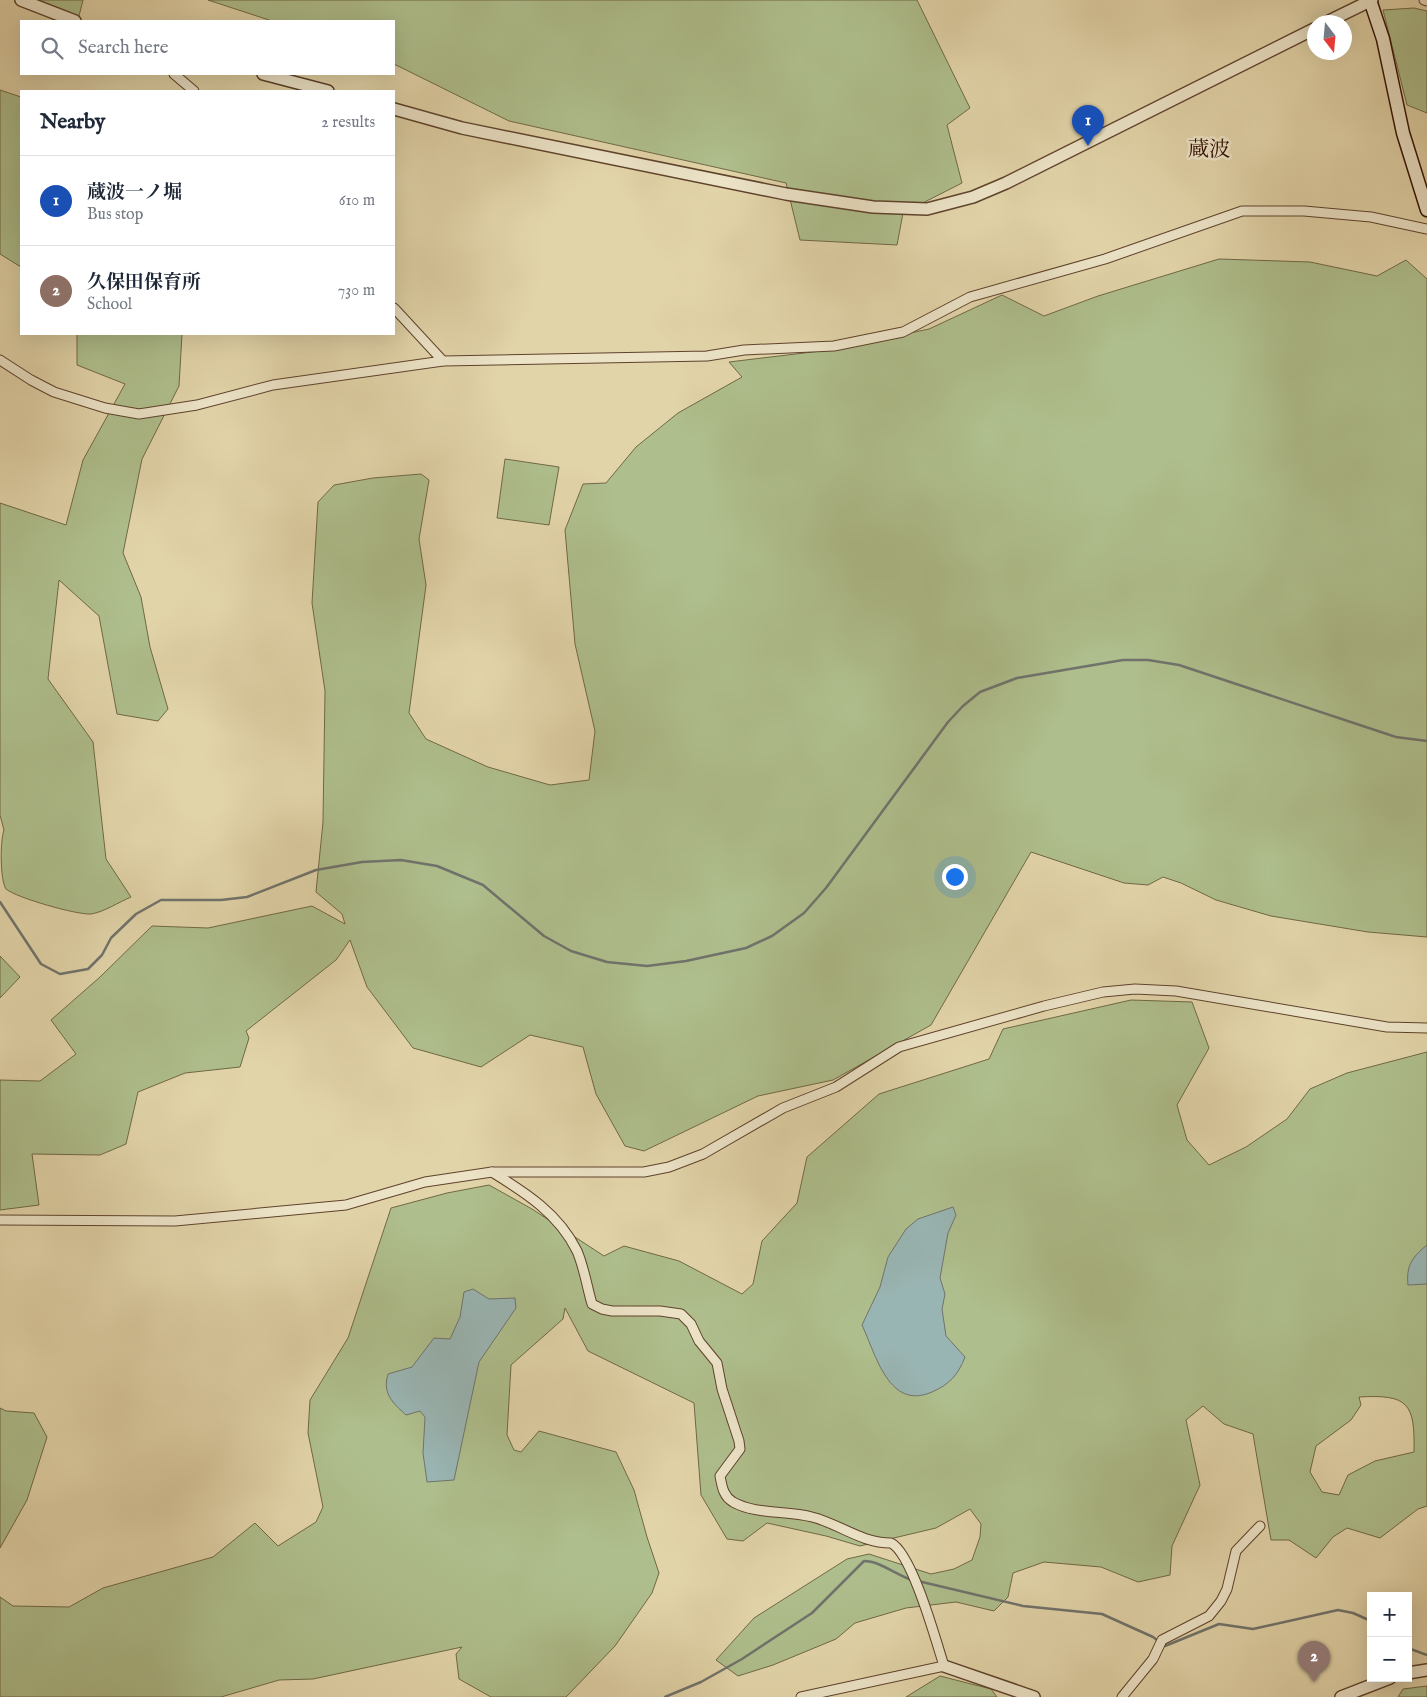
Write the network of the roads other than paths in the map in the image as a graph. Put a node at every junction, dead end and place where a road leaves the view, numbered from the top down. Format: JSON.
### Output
{"nodes":[{"id":1,"x":21,"y":0,"type":"edge"},
{"id":2,"x":1371,"y":0,"type":"edge"},
{"id":3,"x":1341,"y":15,"type":"edge"},
{"id":4,"x":72,"y":20,"type":"edge"},
{"id":5,"x":1307,"y":32,"type":"edge"},
{"id":6,"x":175,"y":75,"type":"edge"},
{"id":7,"x":267,"y":75,"type":"edge"},
{"id":8,"x":193,"y":90,"type":"edge"},
{"id":9,"x":324,"y":90,"type":"edge"},
{"id":10,"x":395,"y":109,"type":"edge"},
{"id":11,"x":1427,"y":210,"type":"edge"},
{"id":12,"x":1427,"y":229,"type":"edge"},
{"id":13,"x":395,"y":309,"type":"edge"},
{"id":14,"x":0,"y":360,"type":"edge"},
{"id":15,"x":443,"y":361,"type":"junction"},
{"id":16,"x":1427,"y":1028,"type":"edge"},
{"id":17,"x":492,"y":1172,"type":"junction"},
{"id":18,"x":0,"y":1220,"type":"edge"},
{"id":19,"x":1260,"y":1526,"type":"dead end"},
{"id":20,"x":944,"y":1666,"type":"junction"},
{"id":21,"x":1427,"y":1670,"type":"edge"},
{"id":22,"x":1412,"y":1672,"type":"edge"},
{"id":23,"x":1380,"y":1682,"type":"edge"},
{"id":24,"x":801,"y":1697,"type":"edge"},
{"id":25,"x":1034,"y":1697,"type":"edge"},
{"id":26,"x":1122,"y":1697,"type":"edge"},
{"id":27,"x":1341,"y":1697,"type":"edge"}],
"edges":[{"from":1,"to":4,"type":"street"},
{"from":2,"to":3,"type":"street"},
{"from":2,"to":11,"type":"main road"},
{"from":5,"to":10,"type":"street"},
{"from":6,"to":8,"type":"street"},
{"from":7,"to":9,"type":"street"},
{"from":12,"to":15,"type":"street"},
{"from":13,"to":15,"type":"street"},
{"from":14,"to":15,"type":"street"},
{"from":16,"to":17,"type":"street"},
{"from":17,"to":18,"type":"street"},
{"from":17,"to":20,"type":"street"},
{"from":19,"to":26,"type":"street"},
{"from":20,"to":24,"type":"street"},
{"from":20,"to":25,"type":"street"},
{"from":21,"to":22,"type":"street"},
{"from":23,"to":27,"type":"street"}]}
